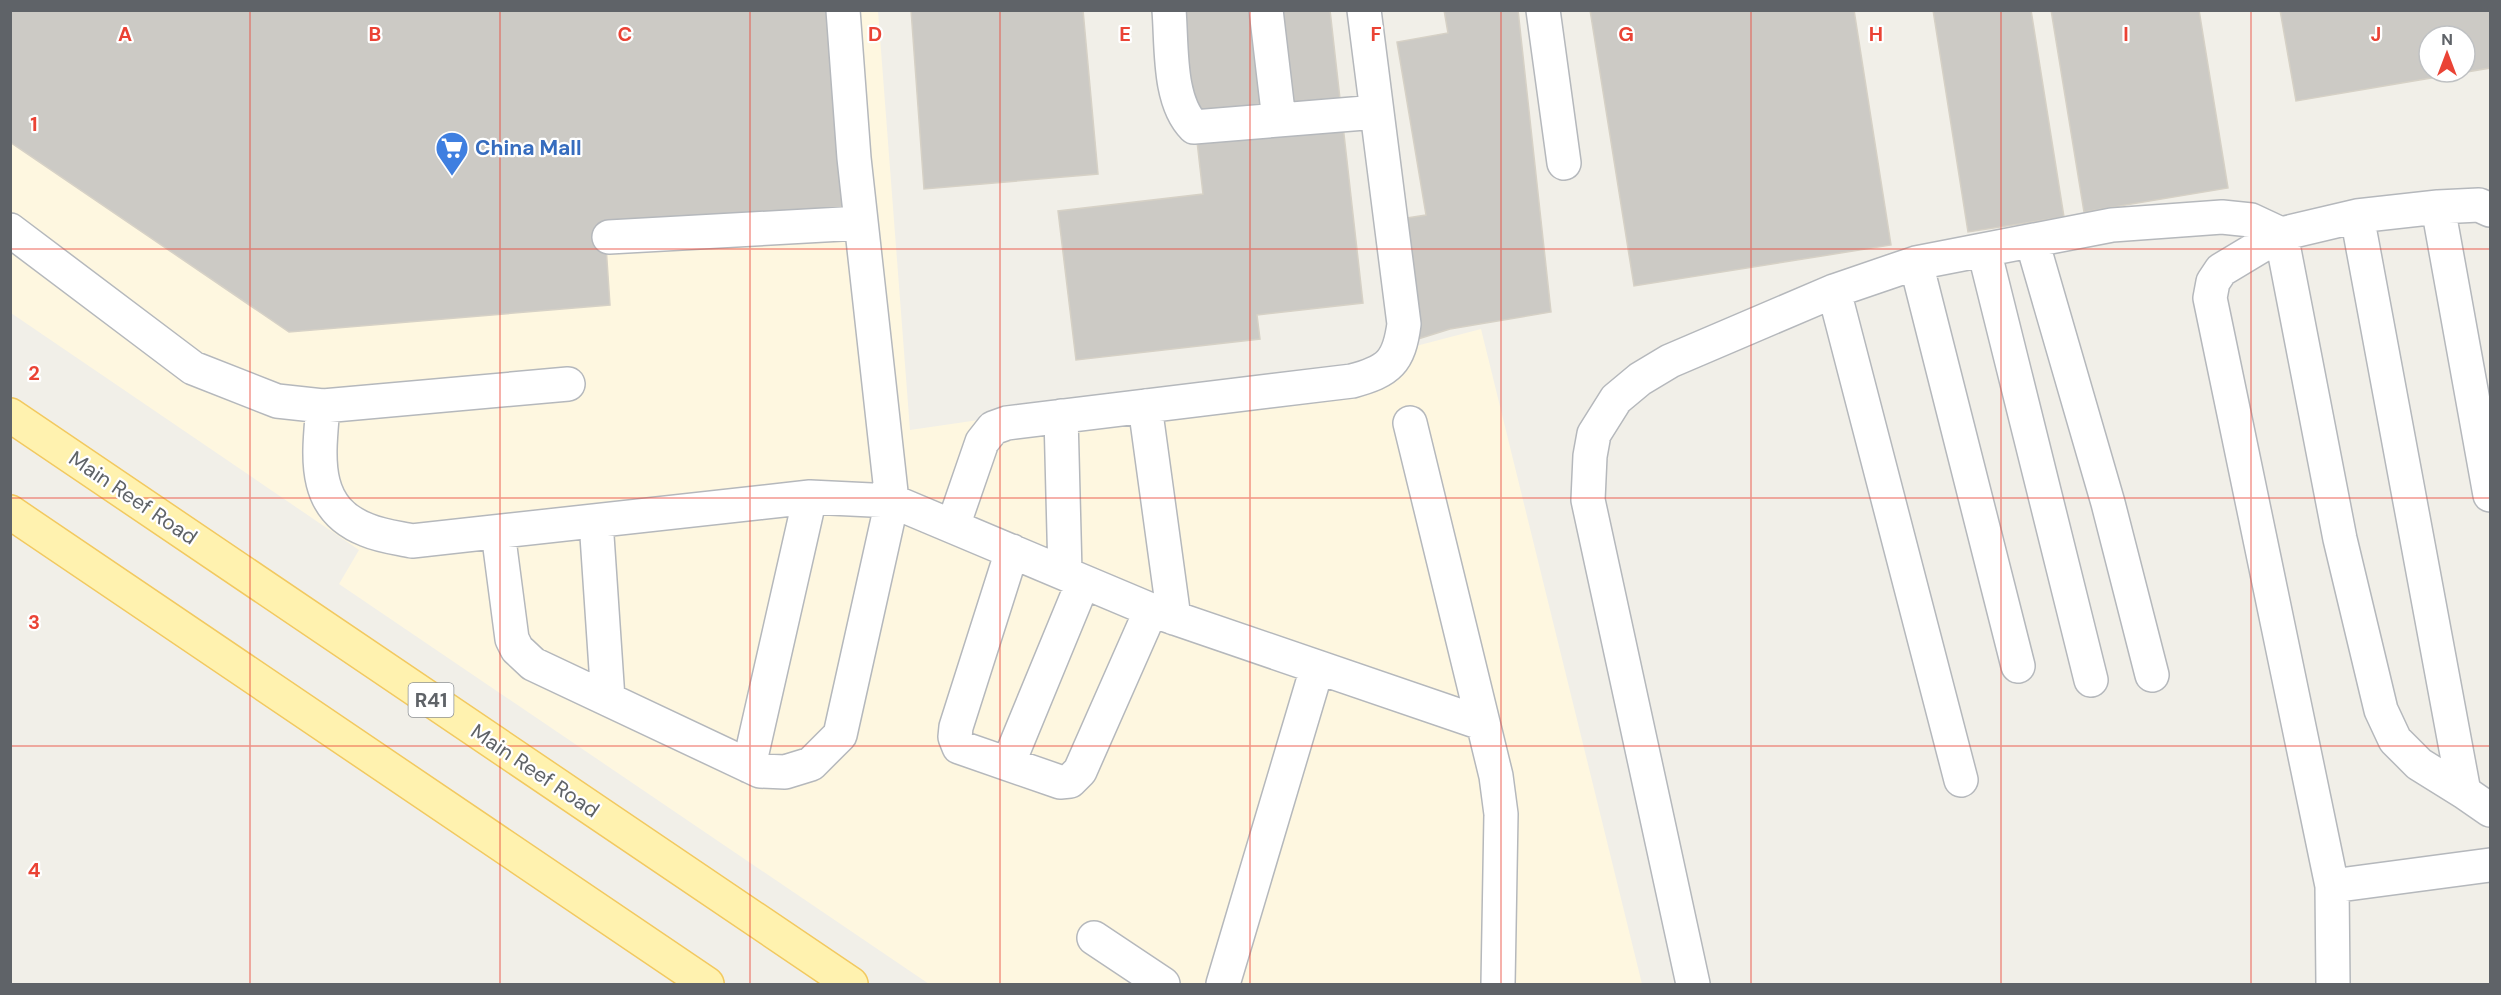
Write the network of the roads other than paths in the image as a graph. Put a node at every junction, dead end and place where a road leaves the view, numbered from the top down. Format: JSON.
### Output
{"nodes":[{"id":1,"x":843,"y":10,"type":"edge"},
{"id":2,"x":1169,"y":10,"type":"edge"},
{"id":3,"x":1266,"y":10,"type":"edge"},
{"id":4,"x":1364,"y":10,"type":"edge"},
{"id":5,"x":1543,"y":10,"type":"edge"},
{"id":6,"x":1377,"y":112,"type":"junction"},
{"id":7,"x":1279,"y":120,"type":"junction"},
{"id":8,"x":1564,"y":164,"type":"dead end"},
{"id":9,"x":2438,"y":207,"type":"junction"},
{"id":10,"x":2490,"y":210,"type":"edge"},
{"id":11,"x":2357,"y":216,"type":"junction"},
{"id":12,"x":860,"y":223,"type":"junction"},
{"id":13,"x":10,"y":230,"type":"edge"},
{"id":14,"x":2281,"y":234,"type":"junction"},
{"id":15,"x":609,"y":237,"type":"dead end"},
{"id":16,"x":2032,"y":241,"type":"junction"},
{"id":17,"x":1984,"y":250,"type":"junction"},
{"id":18,"x":1916,"y":263,"type":"junction"},
{"id":19,"x":1834,"y":291,"type":"junction"},
{"id":20,"x":568,"y":384,"type":"dead end"},
{"id":21,"x":323,"y":406,"type":"junction"},
{"id":22,"x":1144,"y":406,"type":"junction"},
{"id":23,"x":10,"y":415,"type":"edge"},
{"id":24,"x":1061,"y":416,"type":"junction"},
{"id":25,"x":1410,"y":423,"type":"dead end"},
{"id":26,"x":2490,"y":495,"type":"edge"},
{"id":27,"x":810,"y":497,"type":"junction"},
{"id":28,"x":892,"y":501,"type":"junction"},
{"id":29,"x":10,"y":512,"type":"edge"},
{"id":30,"x":596,"y":521,"type":"junction"},
{"id":31,"x":953,"y":526,"type":"junction"},
{"id":32,"x":498,"y":532,"type":"junction"},
{"id":33,"x":1012,"y":551,"type":"junction"},
{"id":34,"x":1074,"y":578,"type":"junction"},
{"id":35,"x":1162,"y":614,"type":"junction"},
{"id":36,"x":2018,"y":666,"type":"dead end"},
{"id":37,"x":1317,"y":668,"type":"junction"},
{"id":38,"x":2152,"y":675,"type":"dead end"},
{"id":39,"x":2091,"y":680,"type":"dead end"},
{"id":40,"x":608,"y":699,"type":"junction"},
{"id":41,"x":1481,"y":723,"type":"junction"},
{"id":42,"x":1008,"y":764,"type":"junction"},
{"id":43,"x":749,"y":766,"type":"junction"},
{"id":44,"x":1961,"y":780,"type":"dead end"},
{"id":45,"x":2477,"y":801,"type":"edge"},
{"id":46,"x":2490,"y":868,"type":"edge"},
{"id":47,"x":2332,"y":886,"type":"junction"},
{"id":48,"x":1094,"y":938,"type":"dead end"},
{"id":49,"x":707,"y":984,"type":"edge"},
{"id":50,"x":851,"y":984,"type":"edge"},
{"id":51,"x":1163,"y":984,"type":"edge"},
{"id":52,"x":1223,"y":984,"type":"edge"},
{"id":53,"x":1498,"y":984,"type":"edge"},
{"id":54,"x":1694,"y":984,"type":"edge"},
{"id":55,"x":2333,"y":984,"type":"edge"}],
"edges":[{"from":1,"to":12,"type":"lane"},
{"from":2,"to":7,"type":"lane"},
{"from":3,"to":7,"type":"lane"},
{"from":4,"to":6,"type":"lane"},
{"from":5,"to":8,"type":"lane"},
{"from":6,"to":7,"type":"lane"},
{"from":6,"to":22,"type":"lane"},
{"from":9,"to":10,"type":"lane"},
{"from":9,"to":11,"type":"lane"},
{"from":9,"to":26,"type":"lane"},
{"from":11,"to":14,"type":"lane"},
{"from":11,"to":45,"type":"lane"},
{"from":12,"to":15,"type":"lane"},
{"from":12,"to":28,"type":"lane"},
{"from":13,"to":21,"type":"lane"},
{"from":14,"to":16,"type":"lane"},
{"from":14,"to":45,"type":"lane"},
{"from":14,"to":47,"type":"lane"},
{"from":16,"to":17,"type":"lane"},
{"from":16,"to":38,"type":"lane"},
{"from":17,"to":18,"type":"lane"},
{"from":17,"to":39,"type":"lane"},
{"from":18,"to":19,"type":"lane"},
{"from":18,"to":36,"type":"lane"},
{"from":19,"to":44,"type":"lane"},
{"from":19,"to":54,"type":"lane"},
{"from":20,"to":21,"type":"lane"},
{"from":21,"to":32,"type":"lane"},
{"from":22,"to":24,"type":"lane"},
{"from":22,"to":35,"type":"lane"},
{"from":23,"to":50,"type":"main road","name":"Main Reef Road","number":"R41"},
{"from":24,"to":31,"type":"lane"},
{"from":24,"to":34,"type":"lane"},
{"from":25,"to":41,"type":"lane"},
{"from":27,"to":28,"type":"lane"},
{"from":27,"to":30,"type":"lane"},
{"from":27,"to":43,"type":"lane"},
{"from":28,"to":31,"type":"lane"},
{"from":28,"to":43,"type":"lane"},
{"from":29,"to":49,"type":"main road"},
{"from":30,"to":32,"type":"lane"},
{"from":30,"to":40,"type":"lane"},
{"from":31,"to":33,"type":"lane"},
{"from":32,"to":40,"type":"lane"},
{"from":33,"to":34,"type":"lane"},
{"from":33,"to":42,"type":"lane"},
{"from":34,"to":35,"type":"lane"},
{"from":34,"to":42,"type":"lane"},
{"from":35,"to":37,"type":"lane"},
{"from":35,"to":42,"type":"lane"},
{"from":37,"to":41,"type":"lane"},
{"from":37,"to":52,"type":"lane"},
{"from":40,"to":43,"type":"lane"},
{"from":41,"to":53,"type":"lane"},
{"from":46,"to":47,"type":"lane"},
{"from":47,"to":55,"type":"lane"},
{"from":48,"to":51,"type":"lane"}]}
